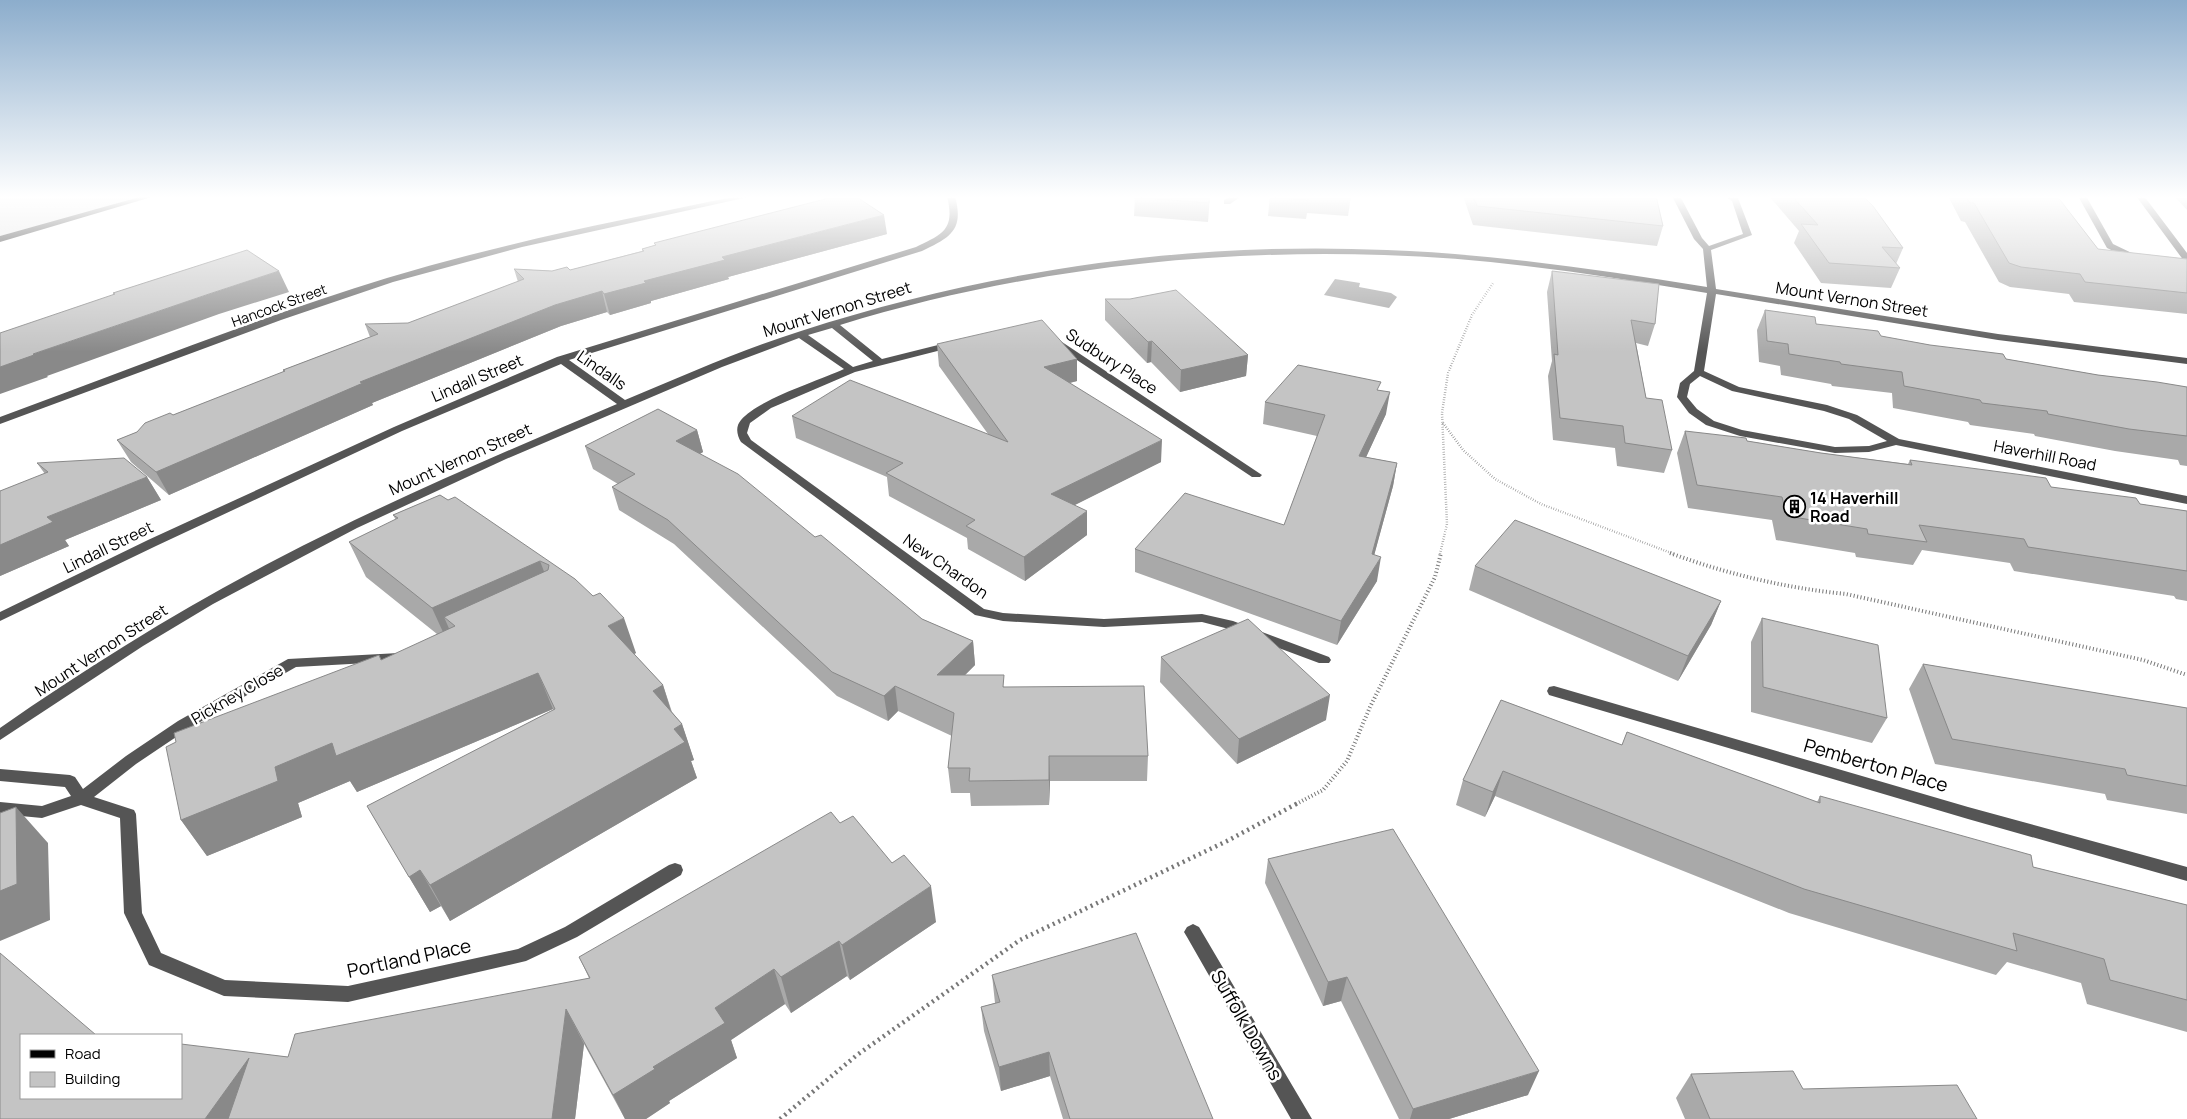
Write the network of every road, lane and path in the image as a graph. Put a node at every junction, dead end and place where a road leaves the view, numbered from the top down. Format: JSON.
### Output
{"nodes":[{"id":1,"x":508,"y":248,"type":"edge"},
{"id":2,"x":920,"y":248,"type":"edge"},
{"id":3,"x":2114,"y":248,"type":"edge"},
{"id":4,"x":2175,"y":248,"type":"edge"},
{"id":5,"x":1707,"y":249,"type":"edge"},
{"id":6,"x":2146,"y":260,"type":"edge"},
{"id":7,"x":2184,"y":262,"type":"edge"},
{"id":8,"x":1496,"y":280,"type":"dead end"},
{"id":9,"x":1712,"y":292,"type":"junction"},
{"id":10,"x":833,"y":324,"type":"junction"},
{"id":11,"x":800,"y":334,"type":"junction"},
{"id":12,"x":1046,"y":335,"type":"edge"},
{"id":13,"x":964,"y":341,"type":"edge"},
{"id":14,"x":561,"y":360,"type":"junction"},
{"id":15,"x":2187,"y":361,"type":"edge"},
{"id":16,"x":880,"y":362,"type":"junction"},
{"id":17,"x":851,"y":370,"type":"junction"},
{"id":18,"x":1699,"y":372,"type":"junction"},
{"id":19,"x":625,"y":405,"type":"junction"},
{"id":20,"x":0,"y":421,"type":"edge"},
{"id":21,"x":1442,"y":423,"type":"junction"},
{"id":22,"x":1896,"y":442,"type":"junction"},
{"id":23,"x":1256,"y":475,"type":"dead end"},
{"id":24,"x":2187,"y":500,"type":"edge"},
{"id":25,"x":0,"y":617,"type":"edge"},
{"id":26,"x":412,"y":657,"type":"edge"},
{"id":27,"x":1324,"y":660,"type":"dead end"},
{"id":28,"x":2187,"y":675,"type":"edge"},
{"id":29,"x":1554,"y":691,"type":"dead end"},
{"id":30,"x":0,"y":735,"type":"edge"},
{"id":31,"x":0,"y":775,"type":"edge"},
{"id":32,"x":81,"y":799,"type":"junction"},
{"id":33,"x":0,"y":808,"type":"edge"},
{"id":34,"x":675,"y":870,"type":"dead end"},
{"id":35,"x":2187,"y":874,"type":"edge"},
{"id":36,"x":1193,"y":932,"type":"dead end"},
{"id":37,"x":780,"y":1119,"type":"edge"},
{"id":38,"x":1302,"y":1119,"type":"edge"}],
"edges":[{"from":1,"to":20,"type":"street","name":"Hancock Street"},
{"from":2,"to":14,"type":"street","name":"Lindall Street"},
{"from":3,"to":6,"type":"street"},
{"from":4,"to":7,"type":"street"},
{"from":5,"to":9,"type":"street","name":"Haverhill Road"},
{"from":8,"to":21,"type":"path"},
{"from":9,"to":10,"type":"street","name":"Mount Vernon Street"},
{"from":9,"to":15,"type":"street","name":"Mount Vernon Street"},
{"from":9,"to":18,"type":"street","name":"Haverhill Road"},
{"from":10,"to":11,"type":"street","name":"Mount Vernon Street"},
{"from":10,"to":16,"type":"street"},
{"from":11,"to":17,"type":"street"},
{"from":11,"to":19,"type":"street","name":"Mount Vernon Street"},
{"from":12,"to":23,"type":"street","name":"Sudbury Place"},
{"from":13,"to":16,"type":"street"},
{"from":14,"to":19,"type":"street","name":"Lindalls"},
{"from":14,"to":25,"type":"street","name":"Lindall Street"},
{"from":16,"to":17,"type":"street"},
{"from":17,"to":27,"type":"street","name":"New Chardon"},
{"from":18,"to":22,"type":"street","name":"Haverhill Road"},
{"from":18,"to":22,"type":"street","name":"Haverhill Road"},
{"from":19,"to":30,"type":"street","name":"Mount Vernon Street"},
{"from":21,"to":28,"type":"path"},
{"from":21,"to":37,"type":"path"},
{"from":22,"to":24,"type":"street","name":"Haverhill Road"},
{"from":26,"to":32,"type":"street","name":"Pickney Close"},
{"from":29,"to":35,"type":"street","name":"Pemberton Place"},
{"from":31,"to":32,"type":"street"},
{"from":32,"to":33,"type":"street","name":"Pickney Close"},
{"from":32,"to":34,"type":"street","name":"Portland Place"},
{"from":36,"to":38,"type":"street","name":"Suffolk Downs"}]}
